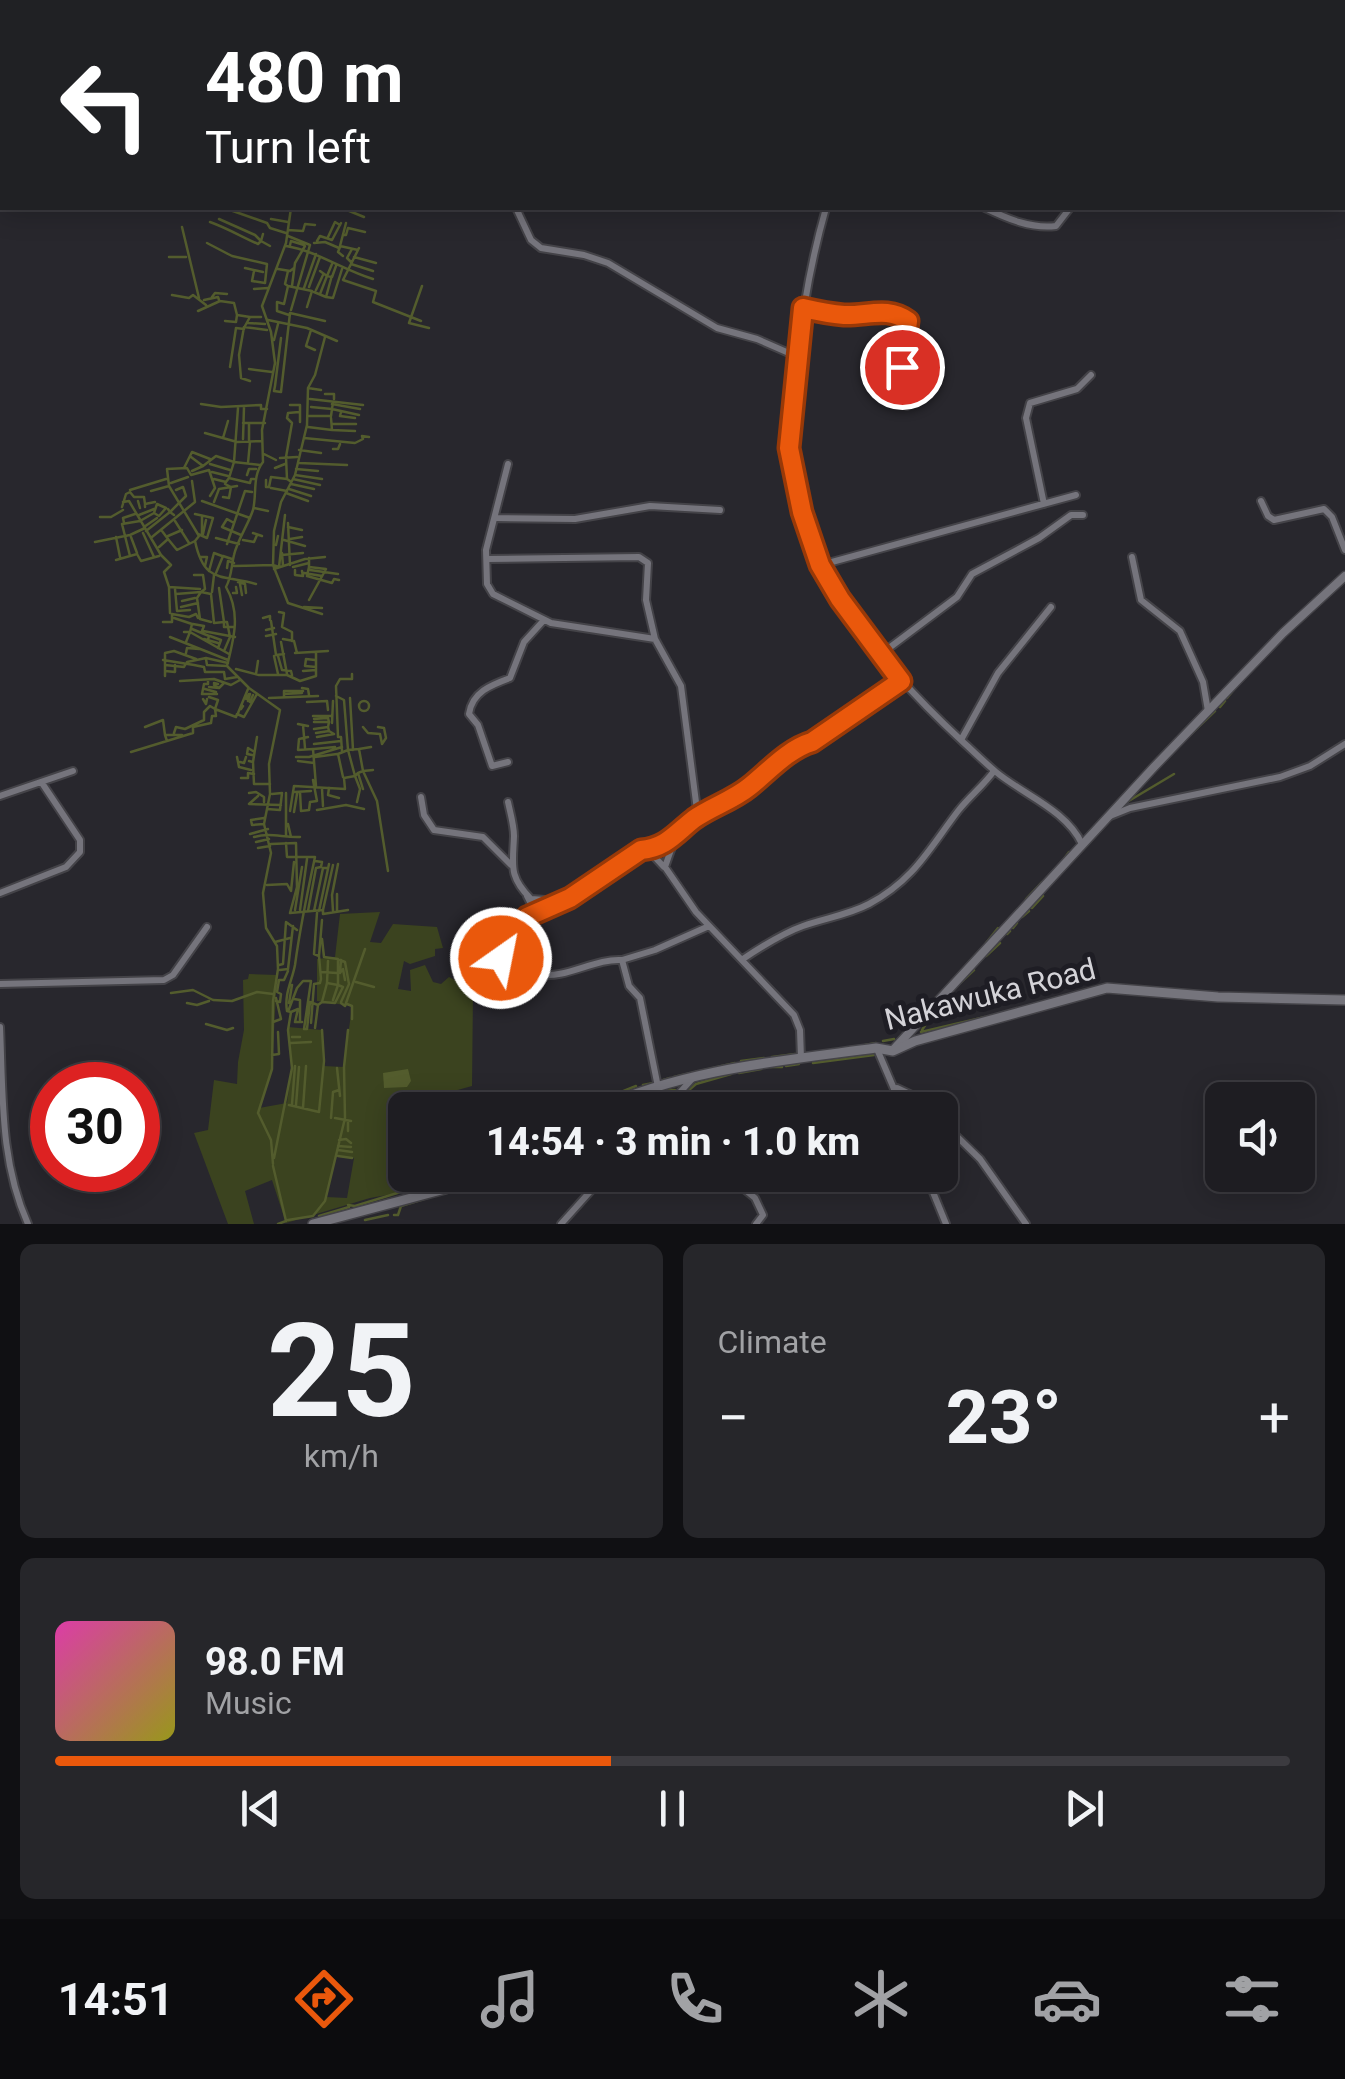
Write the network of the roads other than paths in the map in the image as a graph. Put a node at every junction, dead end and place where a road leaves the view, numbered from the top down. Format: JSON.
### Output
{"nodes":[{"id":1,"x":517,"y":210,"type":"edge"},
{"id":2,"x":825,"y":210,"type":"edge"},
{"id":3,"x":990,"y":210,"type":"edge"},
{"id":4,"x":1068,"y":210,"type":"edge"},
{"id":5,"x":803,"y":308,"type":"junction"},
{"id":6,"x":798,"y":357,"type":"junction"},
{"id":7,"x":1091,"y":375,"type":"dead end"},
{"id":8,"x":907,"y":406,"type":"dead end"},
{"id":9,"x":508,"y":464,"type":"dead end"},
{"id":10,"x":1076,"y":495,"type":"dead end"},
{"id":11,"x":1261,"y":501,"type":"dead end"},
{"id":12,"x":1044,"y":504,"type":"junction"},
{"id":13,"x":720,"y":510,"type":"dead end"},
{"id":14,"x":1083,"y":515,"type":"dead end"},
{"id":15,"x":496,"y":518,"type":"junction"},
{"id":16,"x":1345,"y":550,"type":"edge"},
{"id":17,"x":1132,"y":557,"type":"dead end"},
{"id":18,"x":487,"y":559,"type":"junction"},
{"id":19,"x":820,"y":565,"type":"junction"},
{"id":20,"x":1345,"y":576,"type":"edge"},
{"id":21,"x":1051,"y":608,"type":"dead end"},
{"id":22,"x":528,"y":614,"type":"junction"},
{"id":23,"x":544,"y":620,"type":"junction"},
{"id":24,"x":533,"y":629,"type":"junction"},
{"id":25,"x":655,"y":639,"type":"junction"},
{"id":26,"x":881,"y":654,"type":"junction"},
{"id":27,"x":901,"y":681,"type":"junction"},
{"id":28,"x":1208,"y":711,"type":"junction"},
{"id":29,"x":961,"y":740,"type":"junction"},
{"id":30,"x":1345,"y":744,"type":"edge"},
{"id":31,"x":508,"y":762,"type":"dead end"},
{"id":32,"x":994,"y":770,"type":"junction"},
{"id":33,"x":72,"y":771,"type":"dead end"},
{"id":34,"x":42,"y":783,"type":"junction"},
{"id":35,"x":0,"y":796,"type":"edge"},
{"id":36,"x":421,"y":797,"type":"dead end"},
{"id":37,"x":508,"y":802,"type":"dead end"},
{"id":38,"x":1109,"y":816,"type":"junction"},
{"id":39,"x":1075,"y":830,"type":"junction"},
{"id":40,"x":678,"y":834,"type":"junction"},
{"id":41,"x":1082,"y":844,"type":"junction"},
{"id":42,"x":641,"y":850,"type":"junction"},
{"id":43,"x":1069,"y":858,"type":"junction"},
{"id":44,"x":510,"y":865,"type":"junction"},
{"id":45,"x":665,"y":868,"type":"junction"},
{"id":46,"x":0,"y":893,"type":"edge"},
{"id":47,"x":527,"y":896,"type":"junction"},
{"id":48,"x":559,"y":901,"type":"junction"},
{"id":49,"x":532,"y":915,"type":"junction"},
{"id":50,"x":710,"y":926,"type":"junction"},
{"id":51,"x":207,"y":927,"type":"dead end"},
{"id":52,"x":743,"y":959,"type":"junction"},
{"id":53,"x":622,"y":960,"type":"junction"},
{"id":54,"x":0,"y":984,"type":"edge"},
{"id":55,"x":476,"y":987,"type":"dead end"},
{"id":56,"x":1345,"y":1000,"type":"edge"},
{"id":57,"x":0,"y":1027,"type":"edge"},
{"id":58,"x":876,"y":1048,"type":"junction"},
{"id":59,"x":893,"y":1051,"type":"junction"},
{"id":60,"x":801,"y":1058,"type":"junction"},
{"id":61,"x":696,"y":1075,"type":"junction"},
{"id":62,"x":658,"y":1087,"type":"junction"},
{"id":63,"x":896,"y":1087,"type":"junction"},
{"id":64,"x":644,"y":1092,"type":"edge"},
{"id":65,"x":680,"y":1092,"type":"edge"},
{"id":66,"x":898,"y":1092,"type":"edge"},
{"id":67,"x":906,"y":1092,"type":"edge"},
{"id":68,"x":958,"y":1138,"type":"edge"},
{"id":69,"x":437,"y":1192,"type":"edge"},
{"id":70,"x":590,"y":1192,"type":"edge"},
{"id":71,"x":746,"y":1192,"type":"edge"},
{"id":72,"x":933,"y":1192,"type":"edge"},
{"id":73,"x":28,"y":1224,"type":"edge"},
{"id":74,"x":313,"y":1224,"type":"edge"},
{"id":75,"x":562,"y":1224,"type":"edge"},
{"id":76,"x":756,"y":1224,"type":"edge"},
{"id":77,"x":946,"y":1224,"type":"edge"},
{"id":78,"x":1026,"y":1224,"type":"edge"}],
"edges":[{"from":1,"to":6,"type":"street"},
{"from":2,"to":5,"type":"street"},
{"from":3,"to":4,"type":"street"},
{"from":5,"to":6,"type":"street"},
{"from":5,"to":8,"type":"street"},
{"from":6,"to":19,"type":"street"},
{"from":7,"to":12,"type":"street"},
{"from":9,"to":15,"type":"street"},
{"from":10,"to":12,"type":"street"},
{"from":11,"to":16,"type":"street"},
{"from":12,"to":19,"type":"street"},
{"from":13,"to":15,"type":"street"},
{"from":14,"to":26,"type":"street"},
{"from":15,"to":18,"type":"street"},
{"from":17,"to":28,"type":"street"},
{"from":18,"to":22,"type":"street"},
{"from":18,"to":25,"type":"street"},
{"from":19,"to":26,"type":"street"},
{"from":20,"to":28,"type":"street"},
{"from":21,"to":29,"type":"street"},
{"from":22,"to":23,"type":"street"},
{"from":22,"to":24,"type":"street"},
{"from":23,"to":24,"type":"street"},
{"from":23,"to":25,"type":"street"},
{"from":24,"to":31,"type":"street"},
{"from":25,"to":40,"type":"street"},
{"from":26,"to":27,"type":"street"},
{"from":27,"to":29,"type":"street"},
{"from":27,"to":40,"type":"street"},
{"from":28,"to":38,"type":"street"},
{"from":29,"to":32,"type":"street"},
{"from":30,"to":38,"type":"street"},
{"from":32,"to":39,"type":"street"},
{"from":32,"to":52,"type":"street"},
{"from":33,"to":34,"type":"street"},
{"from":34,"to":35,"type":"street"},
{"from":34,"to":46,"type":"street"},
{"from":36,"to":44,"type":"street"},
{"from":37,"to":44,"type":"street"},
{"from":38,"to":41,"type":"street"},
{"from":39,"to":41,"type":"street"},
{"from":39,"to":43,"type":"street"},
{"from":40,"to":42,"type":"street"},
{"from":40,"to":45,"type":"street"},
{"from":41,"to":43,"type":"street"},
{"from":42,"to":45,"type":"street"},
{"from":42,"to":48,"type":"street"},
{"from":43,"to":59,"type":"street"},
{"from":44,"to":47,"type":"street"},
{"from":45,"to":50,"type":"street"},
{"from":47,"to":48,"type":"street"},
{"from":47,"to":49,"type":"street"},
{"from":48,"to":49,"type":"street"},
{"from":49,"to":53,"type":"street"},
{"from":49,"to":55,"type":"street"},
{"from":50,"to":52,"type":"street"},
{"from":50,"to":53,"type":"street"},
{"from":51,"to":54,"type":"street"},
{"from":52,"to":60,"type":"street"},
{"from":53,"to":62,"type":"street"},
{"from":56,"to":59,"type":"main road","name":"Nakawuka Road"},
{"from":57,"to":73,"type":"street"},
{"from":58,"to":59,"type":"main road","name":"Nakawuka Road"},
{"from":58,"to":60,"type":"main road","name":"Nakawuka Road"},
{"from":58,"to":63,"type":"street"},
{"from":60,"to":61,"type":"main road","name":"Nakawuka Road"},
{"from":61,"to":62,"type":"main road","name":"Nakawuka Road"},
{"from":61,"to":65,"type":"street"},
{"from":62,"to":64,"type":"main road","name":"Nakawuka Road"},
{"from":63,"to":66,"type":"street"},
{"from":63,"to":67,"type":"street"},
{"from":68,"to":78,"type":"street"},
{"from":69,"to":74,"type":"main road"},
{"from":70,"to":75,"type":"street"},
{"from":71,"to":76,"type":"street"},
{"from":72,"to":77,"type":"street"}]}
